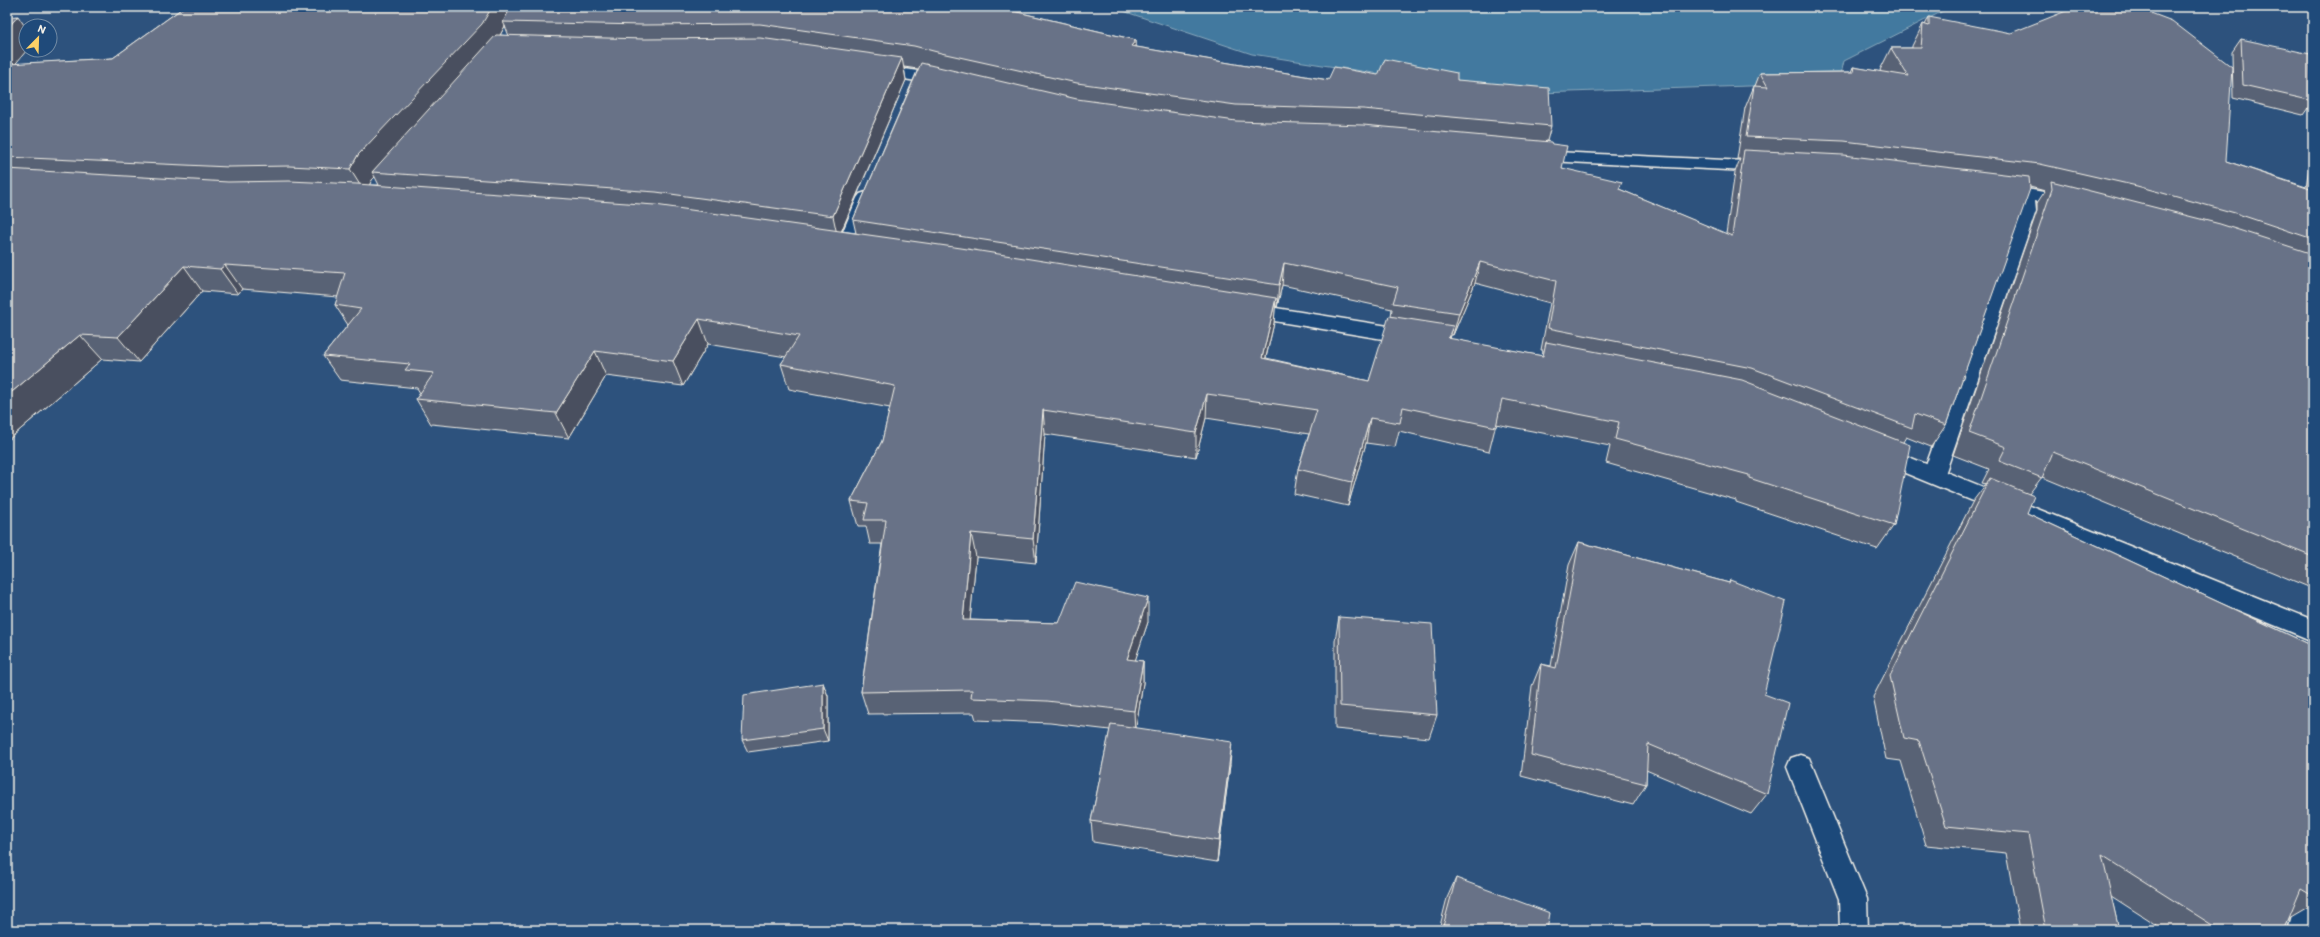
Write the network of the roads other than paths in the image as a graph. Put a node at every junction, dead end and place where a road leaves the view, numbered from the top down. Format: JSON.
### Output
{"nodes":[{"id":1,"x":862,"y":68,"type":"edge"},
{"id":2,"x":956,"y":87,"type":"edge"},
{"id":3,"x":1515,"y":154,"type":"edge"},
{"id":4,"x":1785,"y":167,"type":"edge"},
{"id":5,"x":872,"y":183,"type":"edge"},
{"id":6,"x":1980,"y":187,"type":"edge"},
{"id":7,"x":2026,"y":192,"type":"junction"},
{"id":8,"x":2084,"y":207,"type":"edge"},
{"id":9,"x":867,"y":251,"type":"edge"},
{"id":10,"x":1223,"y":307,"type":"edge"},
{"id":11,"x":1433,"y":340,"type":"edge"},
{"id":12,"x":1860,"y":445,"type":"edge"},
{"id":13,"x":1934,"y":474,"type":"junction"},
{"id":14,"x":2313,"y":631,"type":"edge"},
{"id":15,"x":1800,"y":767,"type":"dead end"},
{"id":16,"x":2313,"y":885,"type":"edge"},
{"id":17,"x":1854,"y":930,"type":"edge"},
{"id":18,"x":2302,"y":930,"type":"edge"}],
"edges":[{"from":1,"to":2,"type":"street"},
{"from":3,"to":4,"type":"street"},
{"from":5,"to":9,"type":"street"},
{"from":6,"to":7,"type":"street"},
{"from":7,"to":8,"type":"street"},
{"from":7,"to":13,"type":"street"},
{"from":10,"to":11,"type":"street"},
{"from":12,"to":13,"type":"street"},
{"from":13,"to":14,"type":"street"},
{"from":15,"to":17,"type":"street"},
{"from":16,"to":18,"type":"street"}]}
